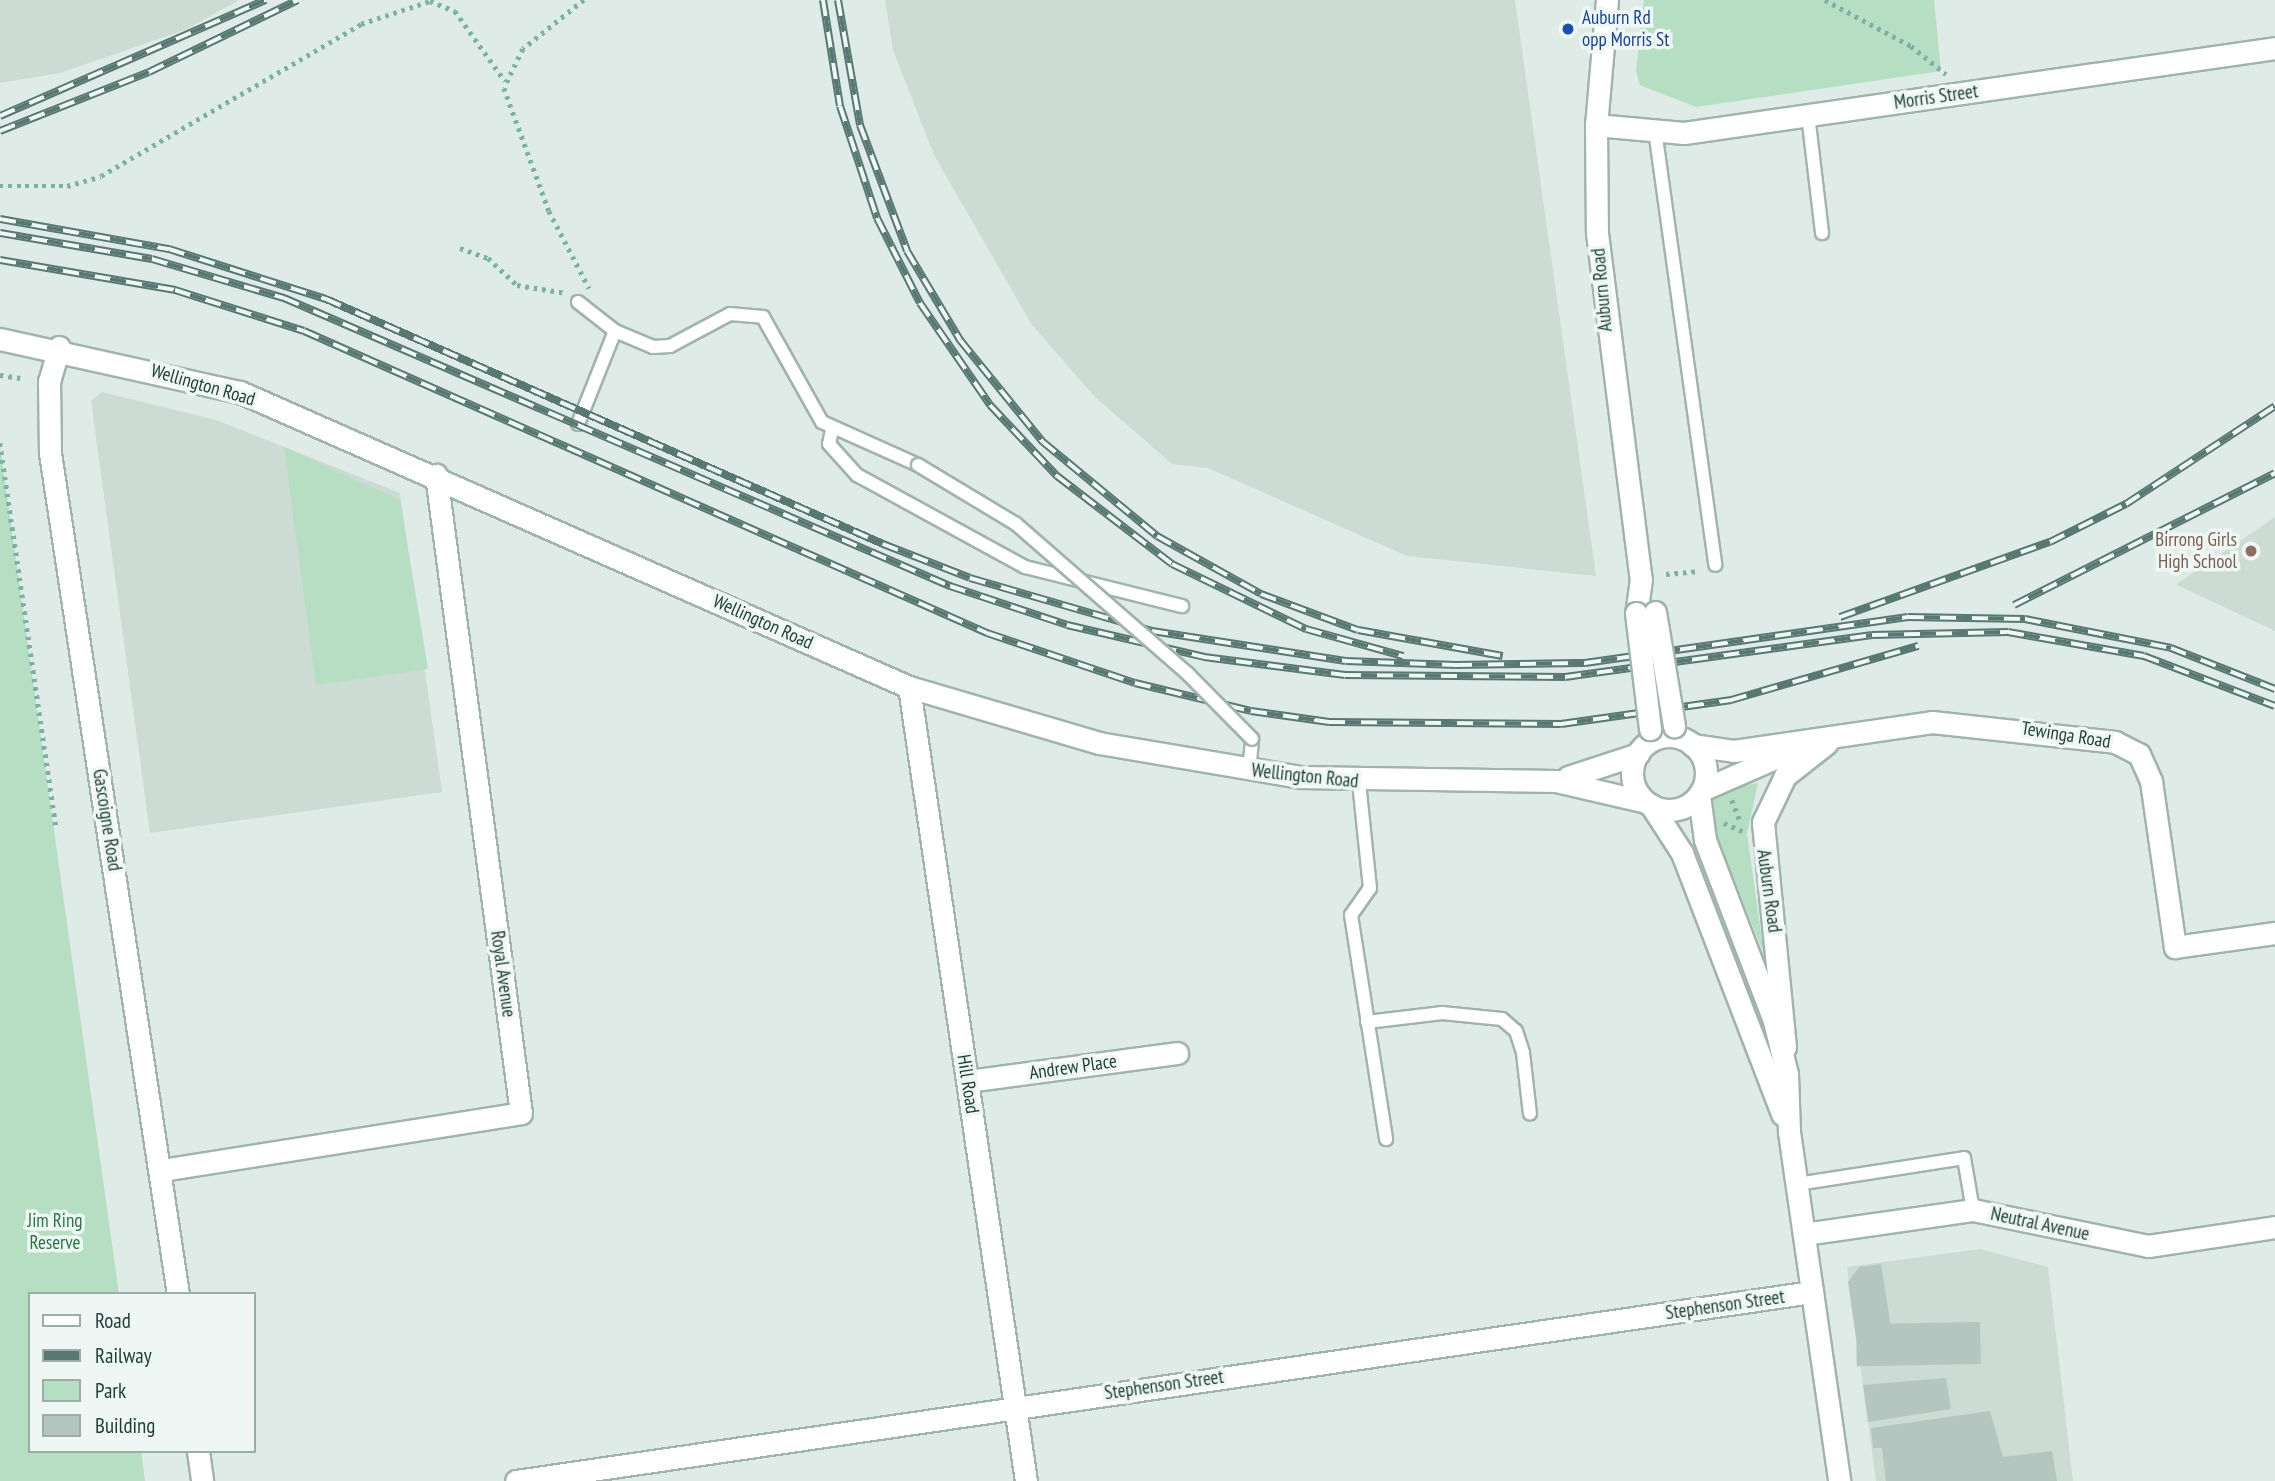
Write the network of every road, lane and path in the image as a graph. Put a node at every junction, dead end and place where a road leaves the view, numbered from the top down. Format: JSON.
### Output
{"nodes":[{"id":1,"x":584,"y":0,"type":"edge"},
{"id":2,"x":1607,"y":0,"type":"edge"},
{"id":3,"x":1825,"y":0,"type":"edge"},
{"id":4,"x":2275,"y":48,"type":"edge"},
{"id":5,"x":505,"y":80,"type":"junction"},
{"id":6,"x":1952,"y":94,"type":"junction"},
{"id":7,"x":1808,"y":115,"type":"junction"},
{"id":8,"x":1596,"y":125,"type":"junction"},
{"id":9,"x":1655,"y":131,"type":"junction"},
{"id":10,"x":0,"y":186,"type":"edge"},
{"id":11,"x":1822,"y":233,"type":"dead end"},
{"id":12,"x":460,"y":248,"type":"dead end"},
{"id":13,"x":578,"y":302,"type":"joint"},
{"id":14,"x":599,"y":318,"type":"junction"},
{"id":15,"x":615,"y":331,"type":"junction"},
{"id":16,"x":0,"y":339,"type":"edge"},
{"id":17,"x":59,"y":347,"type":"junction"},
{"id":18,"x":0,"y":375,"type":"edge"},
{"id":19,"x":21,"y":378,"type":"dead end"},
{"id":20,"x":578,"y":424,"type":"dead end"},
{"id":21,"x":832,"y":430,"type":"junction"},
{"id":22,"x":0,"y":443,"type":"edge"},
{"id":23,"x":436,"y":475,"type":"junction"},
{"id":24,"x":1715,"y":565,"type":"dead end"},
{"id":25,"x":1702,"y":570,"type":"dead end"},
{"id":26,"x":1666,"y":574,"type":"dead end"},
{"id":27,"x":1182,"y":606,"type":"dead end"},
{"id":28,"x":1646,"y":612,"type":"junction"},
{"id":29,"x":909,"y":687,"type":"junction"},
{"id":30,"x":1684,"y":737,"type":"junction"},
{"id":31,"x":1828,"y":739,"type":"junction"},
{"id":32,"x":1644,"y":744,"type":"junction"},
{"id":33,"x":1248,"y":771,"type":"junction"},
{"id":34,"x":1556,"y":780,"type":"junction"},
{"id":35,"x":1359,"y":782,"type":"junction"},
{"id":36,"x":1700,"y":792,"type":"junction"},
{"id":37,"x":1730,"y":793,"type":"dead end"},
{"id":38,"x":1648,"y":803,"type":"junction"},
{"id":39,"x":1716,"y":821,"type":"dead end"},
{"id":40,"x":56,"y":827,"type":"dead end"},
{"id":41,"x":2275,"y":933,"type":"edge"},
{"id":42,"x":1367,"y":1022,"type":"junction"},
{"id":43,"x":1177,"y":1053,"type":"dead end"},
{"id":44,"x":1787,"y":1074,"type":"junction"},
{"id":45,"x":968,"y":1081,"type":"junction"},
{"id":46,"x":1530,"y":1114,"type":"dead end"},
{"id":47,"x":1789,"y":1132,"type":"junction"},
{"id":48,"x":1386,"y":1139,"type":"dead end"},
{"id":49,"x":162,"y":1170,"type":"junction"},
{"id":50,"x":1797,"y":1184,"type":"junction"},
{"id":51,"x":1973,"y":1210,"type":"junction"},
{"id":52,"x":2275,"y":1227,"type":"edge"},
{"id":53,"x":1804,"y":1234,"type":"junction"},
{"id":54,"x":178,"y":1292,"type":"edge"},
{"id":55,"x":1812,"y":1292,"type":"junction"},
{"id":56,"x":1016,"y":1406,"type":"junction"},
{"id":57,"x":198,"y":1453,"type":"edge"},
{"id":58,"x":202,"y":1481,"type":"edge"},
{"id":59,"x":516,"y":1481,"type":"edge"},
{"id":60,"x":1026,"y":1481,"type":"edge"},
{"id":61,"x":1839,"y":1481,"type":"edge"}],
"edges":[{"from":1,"to":5,"type":"path"},
{"from":2,"to":8,"type":"street","name":"Auburn Road"},
{"from":3,"to":6,"type":"path"},
{"from":4,"to":6,"type":"street","name":"Morris Street"},
{"from":5,"to":10,"type":"path"},
{"from":5,"to":14,"type":"path"},
{"from":6,"to":7,"type":"street","name":"Morris Street"},
{"from":7,"to":9,"type":"street","name":"Morris Street"},
{"from":7,"to":11,"type":"lane"},
{"from":8,"to":9,"type":"street","name":"Morris Street"},
{"from":8,"to":28,"type":"street","name":"Auburn Road"},
{"from":9,"to":24,"type":"lane"},
{"from":12,"to":13,"type":"path"},
{"from":13,"to":14,"type":"lane"},
{"from":14,"to":15,"type":"lane"},
{"from":15,"to":20,"type":"lane"},
{"from":15,"to":21,"type":"lane"},
{"from":16,"to":17,"type":"street","name":"Wellington Road"},
{"from":17,"to":23,"type":"street","name":"Wellington Road"},
{"from":17,"to":49,"type":"street","name":"Gascoigne Road"},
{"from":18,"to":19,"type":"path"},
{"from":21,"to":27,"type":"lane"},
{"from":21,"to":33,"type":"lane","bridge":true},
{"from":22,"to":40,"type":"path"},
{"from":23,"to":29,"type":"street","name":"Wellington Road"},
{"from":23,"to":49,"type":"street","name":"Royal Avenue"},
{"from":25,"to":26,"type":"path"},
{"from":28,"to":30,"type":"street","name":"Auburn Road","bridge":true},
{"from":28,"to":32,"type":"street","name":"Auburn Road","bridge":true},
{"from":29,"to":33,"type":"street","name":"Wellington Road"},
{"from":29,"to":45,"type":"street","name":"Hill Road"},
{"from":30,"to":31,"type":"street","name":"Tewinga Road"},
{"from":30,"to":32,"type":"street"},
{"from":30,"to":36,"type":"street"},
{"from":31,"to":36,"type":"street","name":"Tewinga Road"},
{"from":31,"to":41,"type":"street","name":"Tewinga Road"},
{"from":31,"to":44,"type":"street","name":"Auburn Road"},
{"from":32,"to":34,"type":"street","name":"Wellington Road"},
{"from":32,"to":38,"type":"street"},
{"from":33,"to":35,"type":"street","name":"Wellington Road"},
{"from":34,"to":35,"type":"street","name":"Wellington Road"},
{"from":34,"to":38,"type":"street","name":"Wellington Road"},
{"from":35,"to":42,"type":"lane"},
{"from":36,"to":38,"type":"street"},
{"from":36,"to":44,"type":"street","name":"Auburn Road"},
{"from":37,"to":39,"type":"path"},
{"from":38,"to":47,"type":"street","name":"Auburn Road"},
{"from":42,"to":46,"type":"lane"},
{"from":42,"to":48,"type":"lane"},
{"from":43,"to":45,"type":"street","name":"Andrew Place"},
{"from":44,"to":47,"type":"street","name":"Auburn Road"},
{"from":45,"to":56,"type":"street","name":"Hill Road"},
{"from":47,"to":50,"type":"street","name":"Auburn Road"},
{"from":49,"to":54,"type":"street","name":"Gascoigne Road"},
{"from":50,"to":51,"type":"lane"},
{"from":50,"to":53,"type":"street","name":"Auburn Road"},
{"from":51,"to":52,"type":"street","name":"Neutral Avenue"},
{"from":51,"to":53,"type":"street","name":"Neutral Avenue"},
{"from":53,"to":55,"type":"street","name":"Auburn Road"},
{"from":55,"to":56,"type":"street","name":"Stephenson Street"},
{"from":55,"to":61,"type":"street","name":"Auburn Road"},
{"from":56,"to":59,"type":"street","name":"Stephenson Street"},
{"from":56,"to":60,"type":"street","name":"Hill Road"},
{"from":57,"to":58,"type":"street"}]}
